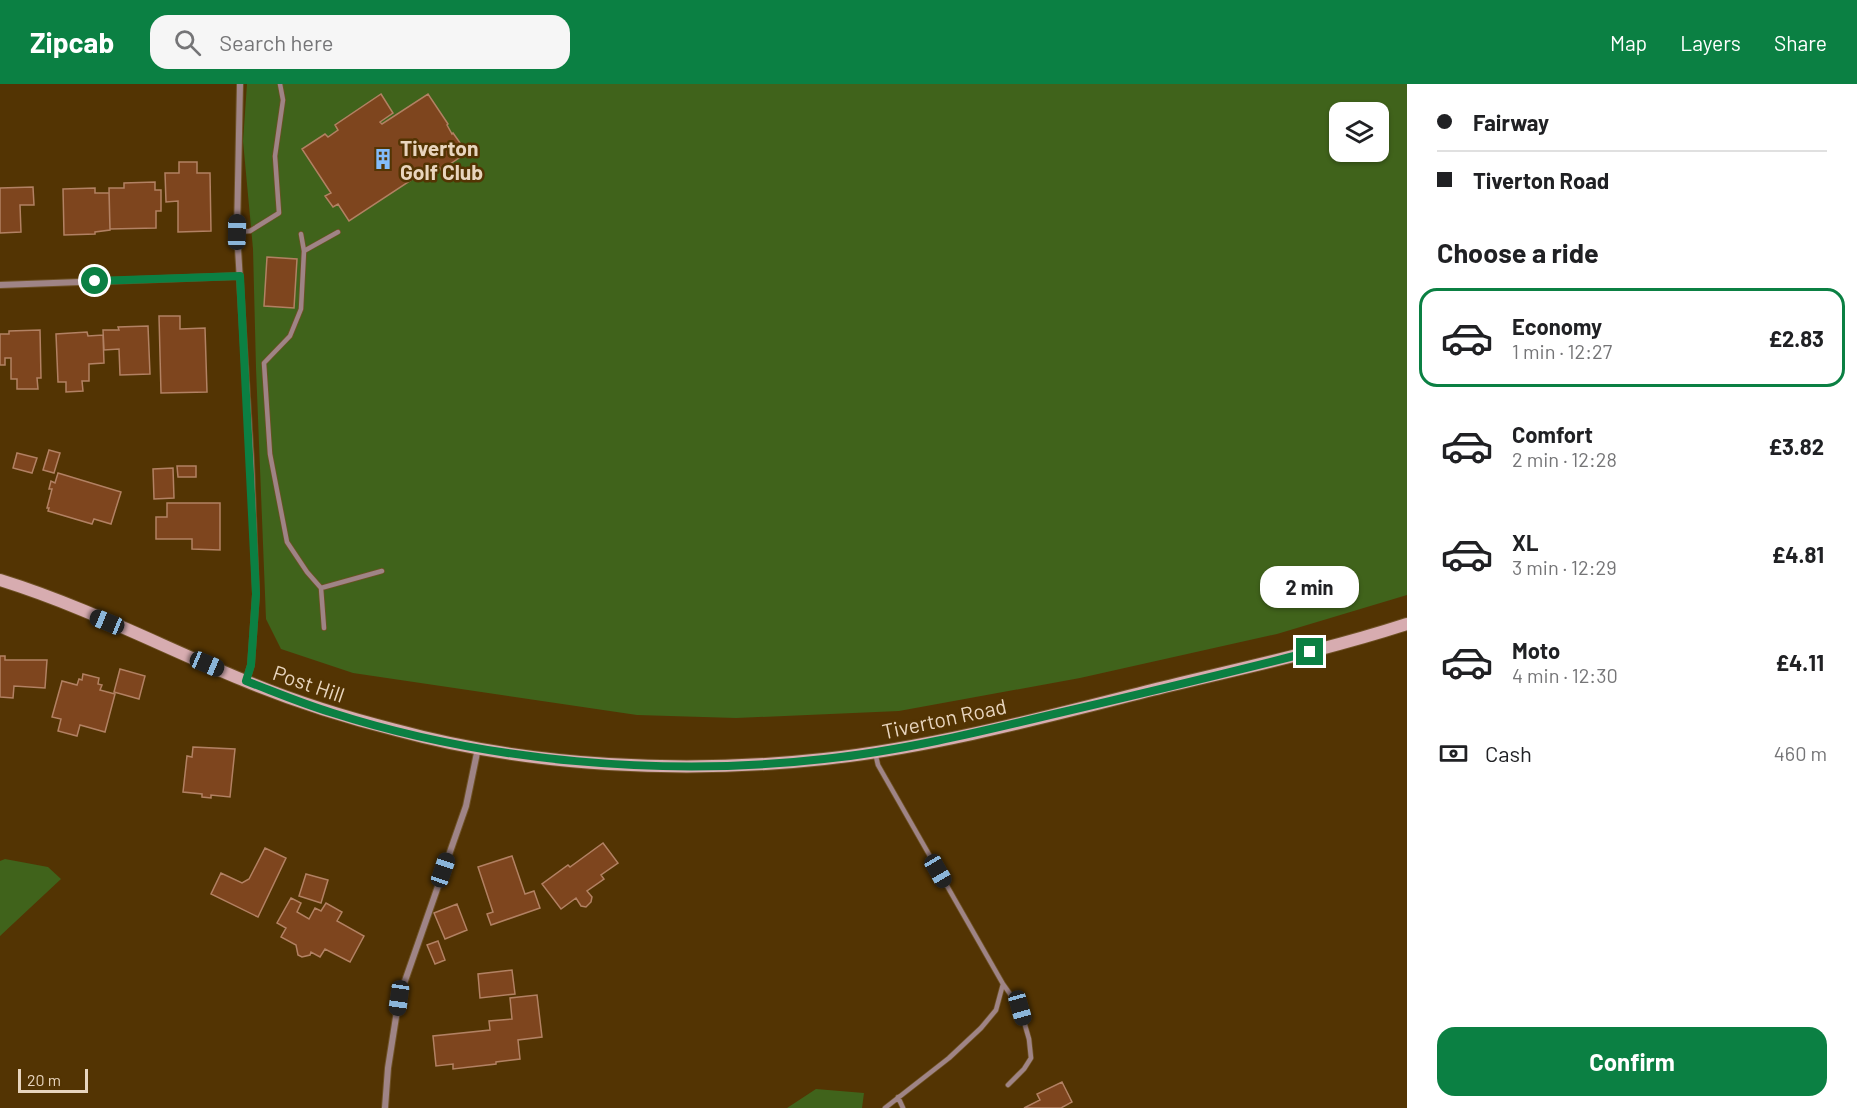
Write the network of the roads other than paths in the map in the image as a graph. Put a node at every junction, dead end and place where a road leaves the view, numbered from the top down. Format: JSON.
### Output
{"nodes":[{"id":1,"x":240,"y":84,"type":"edge"},
{"id":2,"x":280,"y":84,"type":"edge"},
{"id":3,"x":237,"y":232,"type":"junction"},
{"id":4,"x":338,"y":232,"type":"dead end"},
{"id":5,"x":300,"y":234,"type":"dead end"},
{"id":6,"x":304,"y":251,"type":"junction"},
{"id":7,"x":240,"y":276,"type":"junction"},
{"id":8,"x":0,"y":285,"type":"edge"},
{"id":9,"x":382,"y":571,"type":"dead end"},
{"id":10,"x":0,"y":580,"type":"edge"},
{"id":11,"x":321,"y":588,"type":"junction"},
{"id":12,"x":1407,"y":624,"type":"edge"},
{"id":13,"x":324,"y":628,"type":"dead end"},
{"id":14,"x":246,"y":681,"type":"junction"},
{"id":15,"x":478,"y":748,"type":"junction"},
{"id":16,"x":875,"y":752,"type":"junction"},
{"id":17,"x":1003,"y":984,"type":"junction"},
{"id":18,"x":1008,"y":1085,"type":"dead end"},
{"id":19,"x":898,"y":1097,"type":"junction"},
{"id":20,"x":385,"y":1108,"type":"edge"},
{"id":21,"x":885,"y":1108,"type":"edge"},
{"id":22,"x":903,"y":1108,"type":"edge"}],
"edges":[{"from":1,"to":3,"type":"street"},
{"from":2,"to":3,"type":"lane"},
{"from":3,"to":7,"type":"street"},
{"from":4,"to":6,"type":"lane"},
{"from":5,"to":6,"type":"lane"},
{"from":6,"to":11,"type":"lane"},
{"from":7,"to":8,"type":"street"},
{"from":7,"to":14,"type":"street"},
{"from":9,"to":11,"type":"lane"},
{"from":10,"to":14,"type":"street","name":"Post Hill"},
{"from":11,"to":13,"type":"lane"},
{"from":12,"to":16,"type":"street","name":"Tiverton Road"},
{"from":14,"to":15,"type":"street","name":"Post Hill"},
{"from":15,"to":16,"type":"street","name":"Tiverton Road"},
{"from":15,"to":20,"type":"street"},
{"from":16,"to":17,"type":"lane"},
{"from":17,"to":18,"type":"lane"},
{"from":17,"to":19,"type":"lane"},
{"from":19,"to":21,"type":"lane"},
{"from":19,"to":22,"type":"lane"}]}
